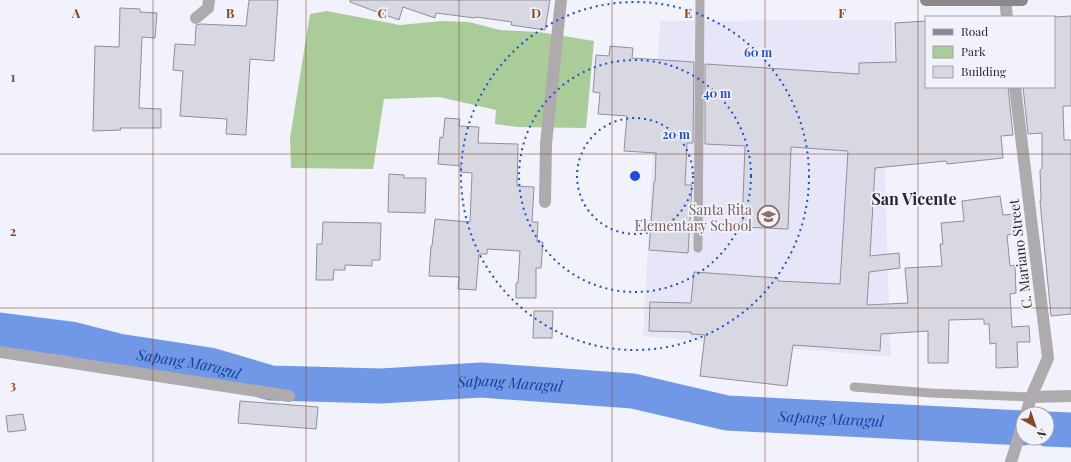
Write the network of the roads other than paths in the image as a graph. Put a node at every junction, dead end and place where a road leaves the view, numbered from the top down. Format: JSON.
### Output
{"nodes":[{"id":1,"x":209,"y":0,"type":"edge"},
{"id":2,"x":561,"y":0,"type":"edge"},
{"id":3,"x":700,"y":0,"type":"edge"},
{"id":4,"x":926,"y":0,"type":"edge"},
{"id":5,"x":1005,"y":0,"type":"edge"},
{"id":6,"x":1022,"y":0,"type":"edge"},
{"id":7,"x":1007,"y":16,"type":"edge"},
{"id":8,"x":196,"y":18,"type":"dead end"},
{"id":9,"x":1016,"y":88,"type":"edge"},
{"id":10,"x":545,"y":202,"type":"dead end"},
{"id":11,"x":698,"y":248,"type":"dead end"},
{"id":12,"x":0,"y":352,"type":"edge"},
{"id":13,"x":854,"y":387,"type":"dead end"},
{"id":14,"x":289,"y":396,"type":"dead end"},
{"id":15,"x":1071,"y":396,"type":"edge"},
{"id":16,"x":1028,"y":405,"type":"edge"},
{"id":17,"x":1016,"y":446,"type":"edge"},
{"id":18,"x":1012,"y":460,"type":"edge"}],
"edges":[{"from":1,"to":8,"type":"street"},
{"from":2,"to":10,"type":"street"},
{"from":3,"to":11,"type":"lane"},
{"from":4,"to":5,"type":"main road"},
{"from":5,"to":6,"type":"main road"},
{"from":5,"to":7,"type":"street"},
{"from":9,"to":16,"type":"street","name":"C. Mariano Street"},
{"from":12,"to":14,"type":"street"},
{"from":13,"to":16,"type":"lane"},
{"from":15,"to":16,"type":"street"},
{"from":17,"to":18,"type":"street"}]}
